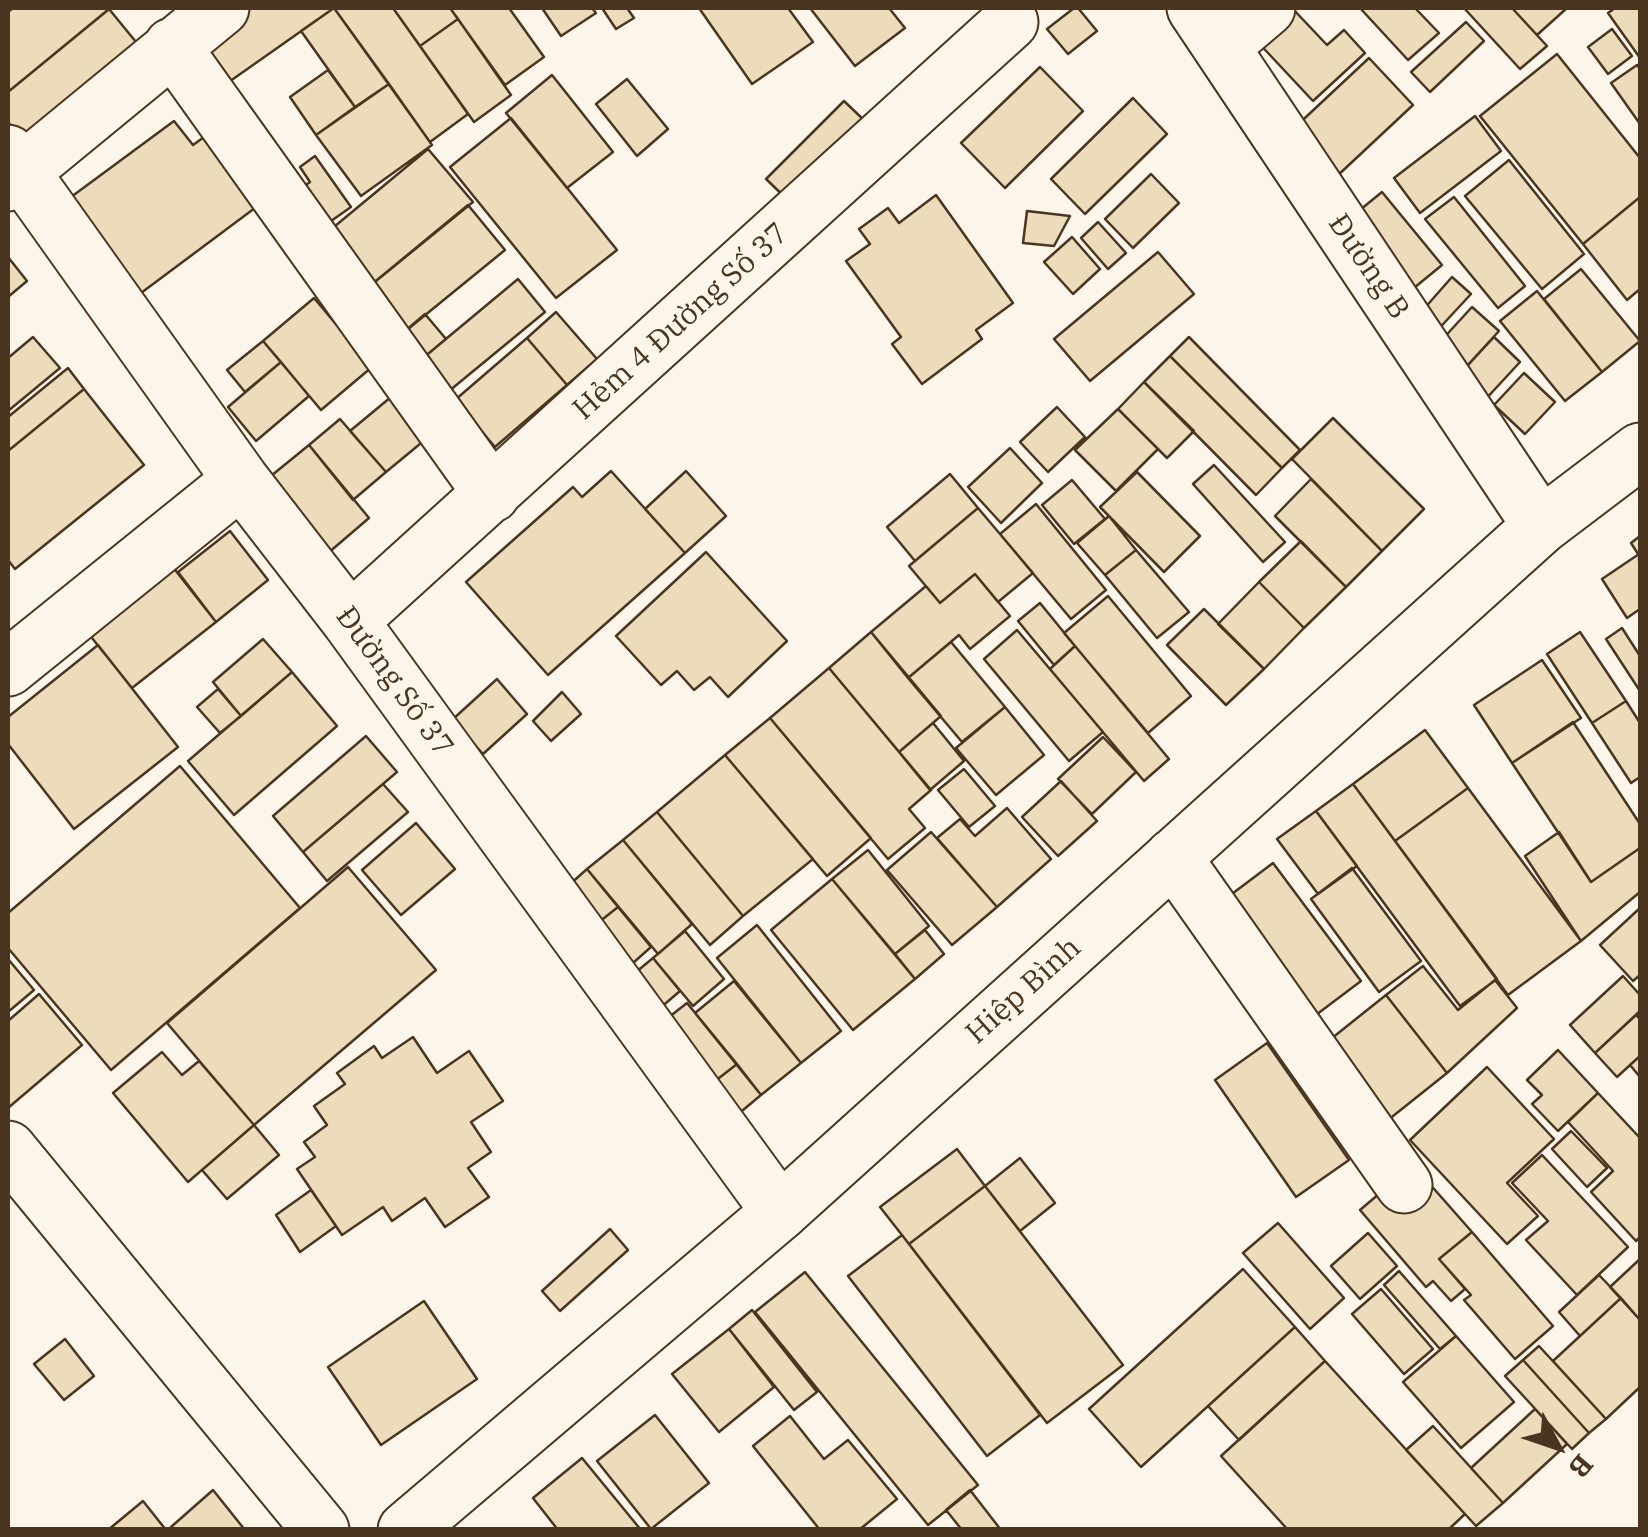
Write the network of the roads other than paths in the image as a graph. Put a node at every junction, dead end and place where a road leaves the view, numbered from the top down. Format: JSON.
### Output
{"nodes":[{"id":1,"x":221,"y":8,"type":"edge"},
{"id":2,"x":1267,"y":8,"type":"edge"},
{"id":3,"x":1010,"y":22,"type":"dead end"},
{"id":4,"x":1208,"y":27,"type":"edge"},
{"id":5,"x":172,"y":46,"type":"junction"},
{"id":6,"x":12,"y":169,"type":"edge"},
{"id":7,"x":1640,"y":452,"type":"edge"},
{"id":8,"x":240,"y":480,"type":"junction"},
{"id":9,"x":492,"y":494,"type":"junction"},
{"id":10,"x":1541,"y":526,"type":"junction"},
{"id":11,"x":350,"y":621,"type":"junction"},
{"id":12,"x":8,"y":668,"type":"edge"},
{"id":13,"x":1173,"y":857,"type":"junction"},
{"id":14,"x":8,"y":1148,"type":"edge"},
{"id":15,"x":1404,"y":1185,"type":"dead end"},
{"id":16,"x":780,"y":1212,"type":"junction"},
{"id":17,"x":321,"y":1530,"type":"edge"},
{"id":18,"x":406,"y":1530,"type":"edge"}],
"edges":[{"from":1,"to":5,"type":"street"},
{"from":2,"to":4,"type":"street"},
{"from":3,"to":9,"type":"street","name":"Hẻm 4 Đường Số 37"},
{"from":4,"to":10,"type":"street","name":"Đường B"},
{"from":5,"to":6,"type":"street"},
{"from":5,"to":9,"type":"street"},
{"from":6,"to":8,"type":"street","name":"Đường Số 37"},
{"from":7,"to":10,"type":"street","name":"Hiệp Bình"},
{"from":8,"to":11,"type":"street","name":"Đường Số 37"},
{"from":8,"to":12,"type":"street"},
{"from":9,"to":11,"type":"street","name":"Hẻm 4 Đường Số 37"},
{"from":10,"to":13,"type":"street","name":"Hiệp Bình"},
{"from":11,"to":16,"type":"street","name":"Đường Số 37"},
{"from":13,"to":15,"type":"street"},
{"from":13,"to":16,"type":"street","name":"Hiệp Bình"},
{"from":14,"to":17,"type":"street"},
{"from":16,"to":18,"type":"street","name":"Hiệp Bình"}]}
